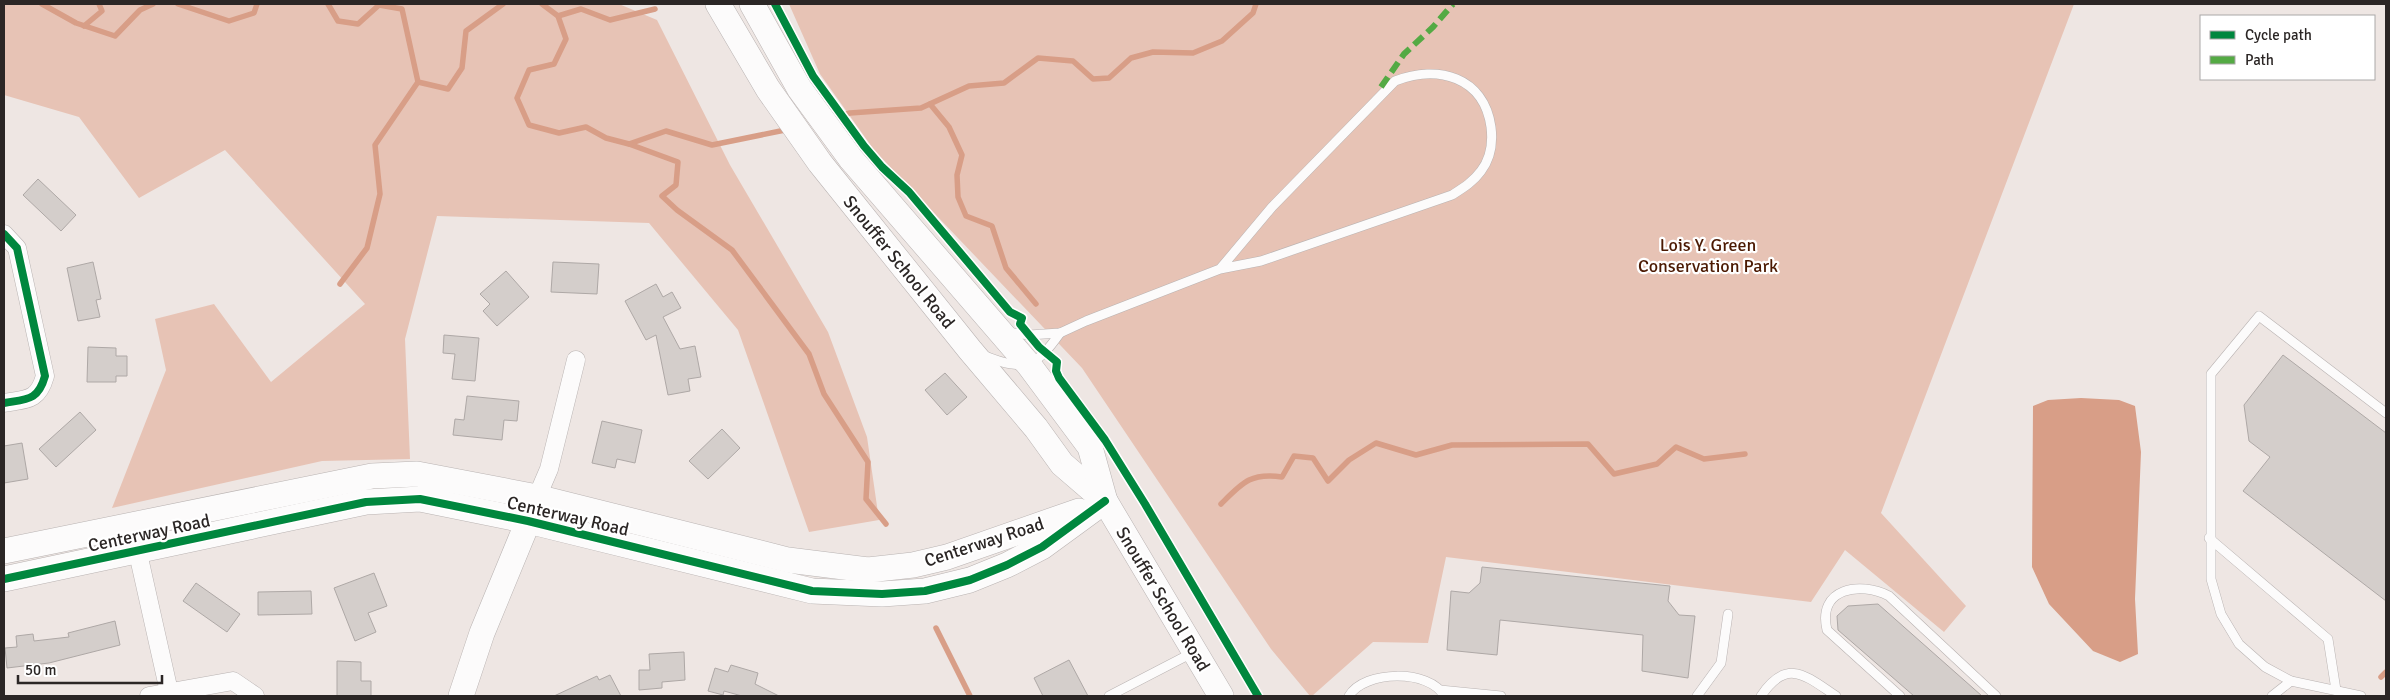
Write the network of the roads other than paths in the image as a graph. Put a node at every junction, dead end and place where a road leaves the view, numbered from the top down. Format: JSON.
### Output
{"nodes":[{"id":1,"x":718,"y":4,"type":"edge"},
{"id":2,"x":752,"y":4,"type":"edge"},
{"id":3,"x":4,"y":234,"type":"edge"},
{"id":4,"x":1220,"y":269,"type":"junction"},
{"id":5,"x":999,"y":332,"type":"junction"},
{"id":6,"x":1060,"y":333,"type":"junction"},
{"id":7,"x":970,"y":350,"type":"junction"},
{"id":8,"x":576,"y":360,"type":"dead end"},
{"id":9,"x":1029,"y":365,"type":"junction"},
{"id":10,"x":4,"y":403,"type":"edge"},
{"id":11,"x":2386,"y":413,"type":"edge"},
{"id":12,"x":537,"y":498,"type":"junction"},
{"id":13,"x":1105,"y":501,"type":"junction"},
{"id":14,"x":528,"y":521,"type":"junction"},
{"id":15,"x":131,"y":525,"type":"junction"},
{"id":16,"x":2209,"y":538,"type":"junction"},
{"id":17,"x":137,"y":551,"type":"junction"},
{"id":18,"x":4,"y":552,"type":"edge"},
{"id":19,"x":4,"y":579,"type":"edge"},
{"id":20,"x":1728,"y":614,"type":"dead end"},
{"id":21,"x":1195,"y":651,"type":"junction"},
{"id":22,"x":2291,"y":681,"type":"junction"},
{"id":23,"x":2336,"y":690,"type":"junction"},
{"id":24,"x":1442,"y":693,"type":"edge"},
{"id":25,"x":170,"y":694,"type":"edge"},
{"id":26,"x":149,"y":696,"type":"edge"},
{"id":27,"x":255,"y":696,"type":"edge"},
{"id":28,"x":461,"y":696,"type":"edge"},
{"id":29,"x":1109,"y":696,"type":"edge"},
{"id":30,"x":1221,"y":696,"type":"edge"},
{"id":31,"x":1349,"y":696,"type":"edge"},
{"id":32,"x":1501,"y":696,"type":"edge"},
{"id":33,"x":1697,"y":696,"type":"edge"},
{"id":34,"x":1761,"y":696,"type":"edge"},
{"id":35,"x":1836,"y":696,"type":"edge"},
{"id":36,"x":1900,"y":696,"type":"edge"},
{"id":37,"x":1996,"y":696,"type":"edge"},
{"id":38,"x":2272,"y":696,"type":"edge"},
{"id":39,"x":2360,"y":696,"type":"edge"}],
"edges":[{"from":1,"to":7,"type":"street","name":"Snouffer School Road"},
{"from":2,"to":5,"type":"street","name":"Snouffer School Road"},
{"from":3,"to":10,"type":"street"},
{"from":4,"to":4,"type":"lane"},
{"from":4,"to":6,"type":"lane"},
{"from":5,"to":6,"type":"lane"},
{"from":5,"to":9,"type":"street","name":"Snouffer School Road"},
{"from":6,"to":9,"type":"lane"},
{"from":7,"to":9,"type":"lane"},
{"from":7,"to":13,"type":"street","name":"Snouffer School Road"},
{"from":8,"to":12,"type":"street"},
{"from":9,"to":13,"type":"street","name":"Snouffer School Road"},
{"from":11,"to":16,"type":"lane"},
{"from":12,"to":13,"type":"street","name":"Centerway Road"},
{"from":12,"to":14,"type":"street"},
{"from":12,"to":15,"type":"street","name":"Centerway Road"},
{"from":13,"to":14,"type":"street","name":"Centerway Road"},
{"from":13,"to":21,"type":"street","name":"Snouffer School Road"},
{"from":14,"to":17,"type":"street","name":"Centerway Road"},
{"from":14,"to":28,"type":"street"},
{"from":15,"to":17,"type":"street"},
{"from":15,"to":18,"type":"street","name":"Centerway Road"},
{"from":16,"to":22,"type":"lane"},
{"from":16,"to":23,"type":"lane"},
{"from":17,"to":19,"type":"street","name":"Centerway Road"},
{"from":17,"to":25,"type":"street"},
{"from":20,"to":33,"type":"lane"},
{"from":21,"to":29,"type":"lane"},
{"from":21,"to":30,"type":"street","name":"Snouffer School Road"},
{"from":22,"to":23,"type":"lane"},
{"from":22,"to":38,"type":"lane"},
{"from":23,"to":39,"type":"lane"},
{"from":24,"to":31,"type":"lane"},
{"from":24,"to":32,"type":"lane"},
{"from":25,"to":26,"type":"street"},
{"from":25,"to":27,"type":"street"},
{"from":34,"to":35,"type":"lane"},
{"from":36,"to":37,"type":"lane"}]}
